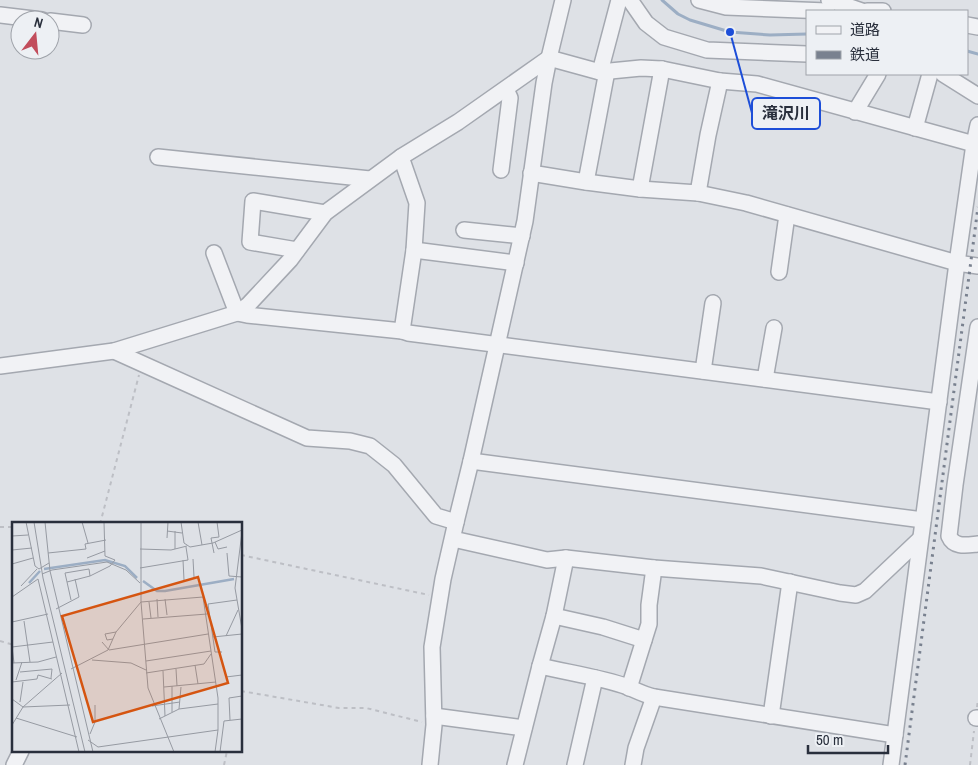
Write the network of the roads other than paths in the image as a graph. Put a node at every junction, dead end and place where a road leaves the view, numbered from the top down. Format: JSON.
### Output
{"nodes":[{"id":1,"x":563,"y":0,"type":"edge"},
{"id":2,"x":619,"y":0,"type":"edge"},
{"id":3,"x":630,"y":0,"type":"edge"},
{"id":4,"x":699,"y":0,"type":"edge"},
{"id":5,"x":828,"y":0,"type":"edge"},
{"id":6,"x":806,"y":10,"type":"edge"},
{"id":7,"x":859,"y":10,"type":"edge"},
{"id":8,"x":60,"y":22,"type":"edge"},
{"id":9,"x":82,"y":25,"type":"dead end"},
{"id":10,"x":806,"y":54,"type":"edge"},
{"id":11,"x":549,"y":58,"type":"junction"},
{"id":12,"x":662,"y":69,"type":"junction"},
{"id":13,"x":604,"y":72,"type":"junction"},
{"id":14,"x":877,"y":75,"type":"edge"},
{"id":15,"x":930,"y":75,"type":"edge"},
{"id":16,"x":945,"y":75,"type":"edge"},
{"id":17,"x":720,"y":82,"type":"junction"},
{"id":18,"x":506,"y":89,"type":"junction"},
{"id":19,"x":978,"y":96,"type":"edge"},
{"id":20,"x":855,"y":112,"type":"junction"},
{"id":21,"x":978,"y":125,"type":"edge"},
{"id":22,"x":915,"y":128,"type":"junction"},
{"id":23,"x":974,"y":144,"type":"junction"},
{"id":24,"x":158,"y":157,"type":"dead end"},
{"id":25,"x":401,"y":157,"type":"junction"},
{"id":26,"x":501,"y":170,"type":"dead end"},
{"id":27,"x":532,"y":173,"type":"junction"},
{"id":28,"x":370,"y":179,"type":"junction"},
{"id":29,"x":586,"y":182,"type":"junction"},
{"id":30,"x":640,"y":189,"type":"junction"},
{"id":31,"x":698,"y":193,"type":"junction"},
{"id":32,"x":326,"y":213,"type":"junction"},
{"id":33,"x":787,"y":214,"type":"junction"},
{"id":34,"x":464,"y":230,"type":"dead end"},
{"id":35,"x":522,"y":236,"type":"junction"},
{"id":36,"x":297,"y":250,"type":"junction"},
{"id":37,"x":414,"y":250,"type":"junction"},
{"id":38,"x":214,"y":253,"type":"dead end"},
{"id":39,"x":957,"y":262,"type":"junction"},
{"id":40,"x":516,"y":263,"type":"junction"},
{"id":41,"x":978,"y":266,"type":"edge"},
{"id":42,"x":779,"y":272,"type":"dead end"},
{"id":43,"x":713,"y":303,"type":"dead end"},
{"id":44,"x":237,"y":313,"type":"junction"},
{"id":45,"x":978,"y":327,"type":"edge"},
{"id":46,"x":774,"y":328,"type":"dead end"},
{"id":47,"x":402,"y":331,"type":"junction"},
{"id":48,"x":498,"y":345,"type":"junction"},
{"id":49,"x":114,"y":351,"type":"junction"},
{"id":50,"x":0,"y":366,"type":"edge"},
{"id":51,"x":703,"y":371,"type":"junction"},
{"id":52,"x":765,"y":379,"type":"junction"},
{"id":53,"x":939,"y":402,"type":"junction"},
{"id":54,"x":971,"y":427,"type":"edge"},
{"id":55,"x":471,"y":461,"type":"junction"},
{"id":56,"x":923,"y":520,"type":"junction"},
{"id":57,"x":456,"y":522,"type":"junction"},
{"id":58,"x":453,"y":539,"type":"junction"},
{"id":59,"x":920,"y":540,"type":"junction"},
{"id":60,"x":978,"y":544,"type":"edge"},
{"id":61,"x":566,"y":558,"type":"junction"},
{"id":62,"x":654,"y":568,"type":"junction"},
{"id":63,"x":790,"y":582,"type":"junction"},
{"id":64,"x":554,"y":616,"type":"junction"},
{"id":65,"x":644,"y":640,"type":"junction"},
{"id":66,"x":540,"y":666,"type":"junction"},
{"id":67,"x":595,"y":678,"type":"junction"},
{"id":68,"x":630,"y":688,"type":"junction"},
{"id":69,"x":654,"y":698,"type":"junction"},
{"id":70,"x":770,"y":716,"type":"junction"},
{"id":71,"x":434,"y":720,"type":"junction"},
{"id":72,"x":524,"y":728,"type":"junction"},
{"id":73,"x":895,"y":735,"type":"junction"},
{"id":74,"x":20,"y":752,"type":"edge"},
{"id":75,"x":14,"y":765,"type":"edge"},
{"id":76,"x":430,"y":765,"type":"edge"},
{"id":77,"x":515,"y":765,"type":"edge"},
{"id":78,"x":576,"y":765,"type":"edge"},
{"id":79,"x":632,"y":765,"type":"edge"},
{"id":80,"x":891,"y":765,"type":"edge"}],
"edges":[{"from":1,"to":11,"type":"street"},
{"from":2,"to":13,"type":"street"},
{"from":3,"to":10,"type":"street"},
{"from":4,"to":6,"type":"street"},
{"from":5,"to":7,"type":"street"},
{"from":8,"to":9,"type":"street"},
{"from":11,"to":13,"type":"street"},
{"from":11,"to":18,"type":"street"},
{"from":11,"to":27,"type":"street"},
{"from":12,"to":13,"type":"street"},
{"from":12,"to":17,"type":"street"},
{"from":12,"to":30,"type":"street"},
{"from":13,"to":29,"type":"street"},
{"from":14,"to":20,"type":"street"},
{"from":15,"to":22,"type":"street"},
{"from":16,"to":19,"type":"street"},
{"from":17,"to":20,"type":"street"},
{"from":17,"to":31,"type":"street"},
{"from":18,"to":25,"type":"street"},
{"from":18,"to":26,"type":"street"},
{"from":20,"to":22,"type":"street"},
{"from":21,"to":23,"type":"street"},
{"from":22,"to":23,"type":"street"},
{"from":23,"to":39,"type":"street"},
{"from":24,"to":28,"type":"street"},
{"from":25,"to":28,"type":"street"},
{"from":25,"to":37,"type":"street"},
{"from":27,"to":29,"type":"street"},
{"from":27,"to":35,"type":"street"},
{"from":28,"to":32,"type":"street"},
{"from":29,"to":30,"type":"street"},
{"from":30,"to":31,"type":"street"},
{"from":31,"to":33,"type":"street"},
{"from":32,"to":36,"type":"street"},
{"from":32,"to":36,"type":"street"},
{"from":33,"to":39,"type":"street"},
{"from":33,"to":42,"type":"street"},
{"from":34,"to":35,"type":"street"},
{"from":35,"to":40,"type":"street"},
{"from":36,"to":44,"type":"street"},
{"from":37,"to":40,"type":"street"},
{"from":37,"to":47,"type":"street"},
{"from":38,"to":44,"type":"street"},
{"from":39,"to":41,"type":"street"},
{"from":39,"to":53,"type":"street"},
{"from":40,"to":48,"type":"street"},
{"from":43,"to":51,"type":"street"},
{"from":44,"to":47,"type":"street"},
{"from":44,"to":49,"type":"street"},
{"from":45,"to":54,"type":"street"},
{"from":46,"to":52,"type":"street"},
{"from":47,"to":48,"type":"street"},
{"from":48,"to":51,"type":"street"},
{"from":48,"to":55,"type":"street"},
{"from":49,"to":50,"type":"street"},
{"from":49,"to":57,"type":"street"},
{"from":51,"to":52,"type":"street"},
{"from":52,"to":53,"type":"street"},
{"from":53,"to":56,"type":"street"},
{"from":54,"to":60,"type":"street"},
{"from":55,"to":56,"type":"street"},
{"from":55,"to":57,"type":"street"},
{"from":56,"to":59,"type":"street"},
{"from":57,"to":58,"type":"street"},
{"from":58,"to":61,"type":"street"},
{"from":58,"to":71,"type":"street"},
{"from":59,"to":63,"type":"street"},
{"from":59,"to":73,"type":"street"},
{"from":61,"to":62,"type":"street"},
{"from":61,"to":64,"type":"street"},
{"from":62,"to":63,"type":"street"},
{"from":62,"to":65,"type":"street"},
{"from":63,"to":70,"type":"street"},
{"from":64,"to":65,"type":"street"},
{"from":64,"to":66,"type":"street"},
{"from":65,"to":68,"type":"street"},
{"from":66,"to":67,"type":"street"},
{"from":66,"to":72,"type":"street"},
{"from":67,"to":68,"type":"street"},
{"from":67,"to":78,"type":"street"},
{"from":68,"to":69,"type":"street"},
{"from":69,"to":70,"type":"street"},
{"from":69,"to":79,"type":"street"},
{"from":70,"to":73,"type":"street"},
{"from":71,"to":72,"type":"street"},
{"from":71,"to":76,"type":"street"},
{"from":72,"to":77,"type":"street"},
{"from":73,"to":80,"type":"street"},
{"from":74,"to":75,"type":"street"}]}
